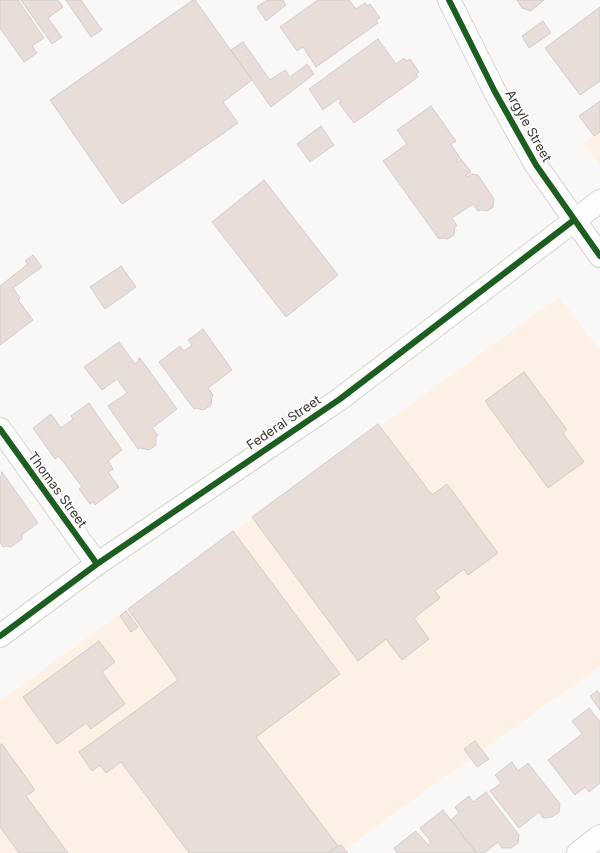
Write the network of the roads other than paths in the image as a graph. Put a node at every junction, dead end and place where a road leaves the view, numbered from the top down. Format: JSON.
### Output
{"nodes":[{"id":1,"x":449,"y":0,"type":"edge"},
{"id":2,"x":600,"y":201,"type":"edge"},
{"id":3,"x":574,"y":220,"type":"junction"},
{"id":4,"x":600,"y":256,"type":"edge"},
{"id":5,"x":0,"y":429,"type":"edge"},
{"id":6,"x":97,"y":564,"type":"junction"},
{"id":7,"x":0,"y":636,"type":"edge"},
{"id":8,"x":600,"y":836,"type":"edge"},
{"id":9,"x":578,"y":853,"type":"edge"}],
"edges":[{"from":1,"to":3,"type":"street","name":"Argyle Street"},
{"from":2,"to":3,"type":"street","name":"Federal Street"},
{"from":3,"to":4,"type":"street","name":"Argyle Street"},
{"from":3,"to":6,"type":"street","name":"Federal Street"},
{"from":5,"to":6,"type":"street","name":"Thomas Street"},
{"from":6,"to":7,"type":"street","name":"Federal Street"},
{"from":8,"to":9,"type":"street"}]}
